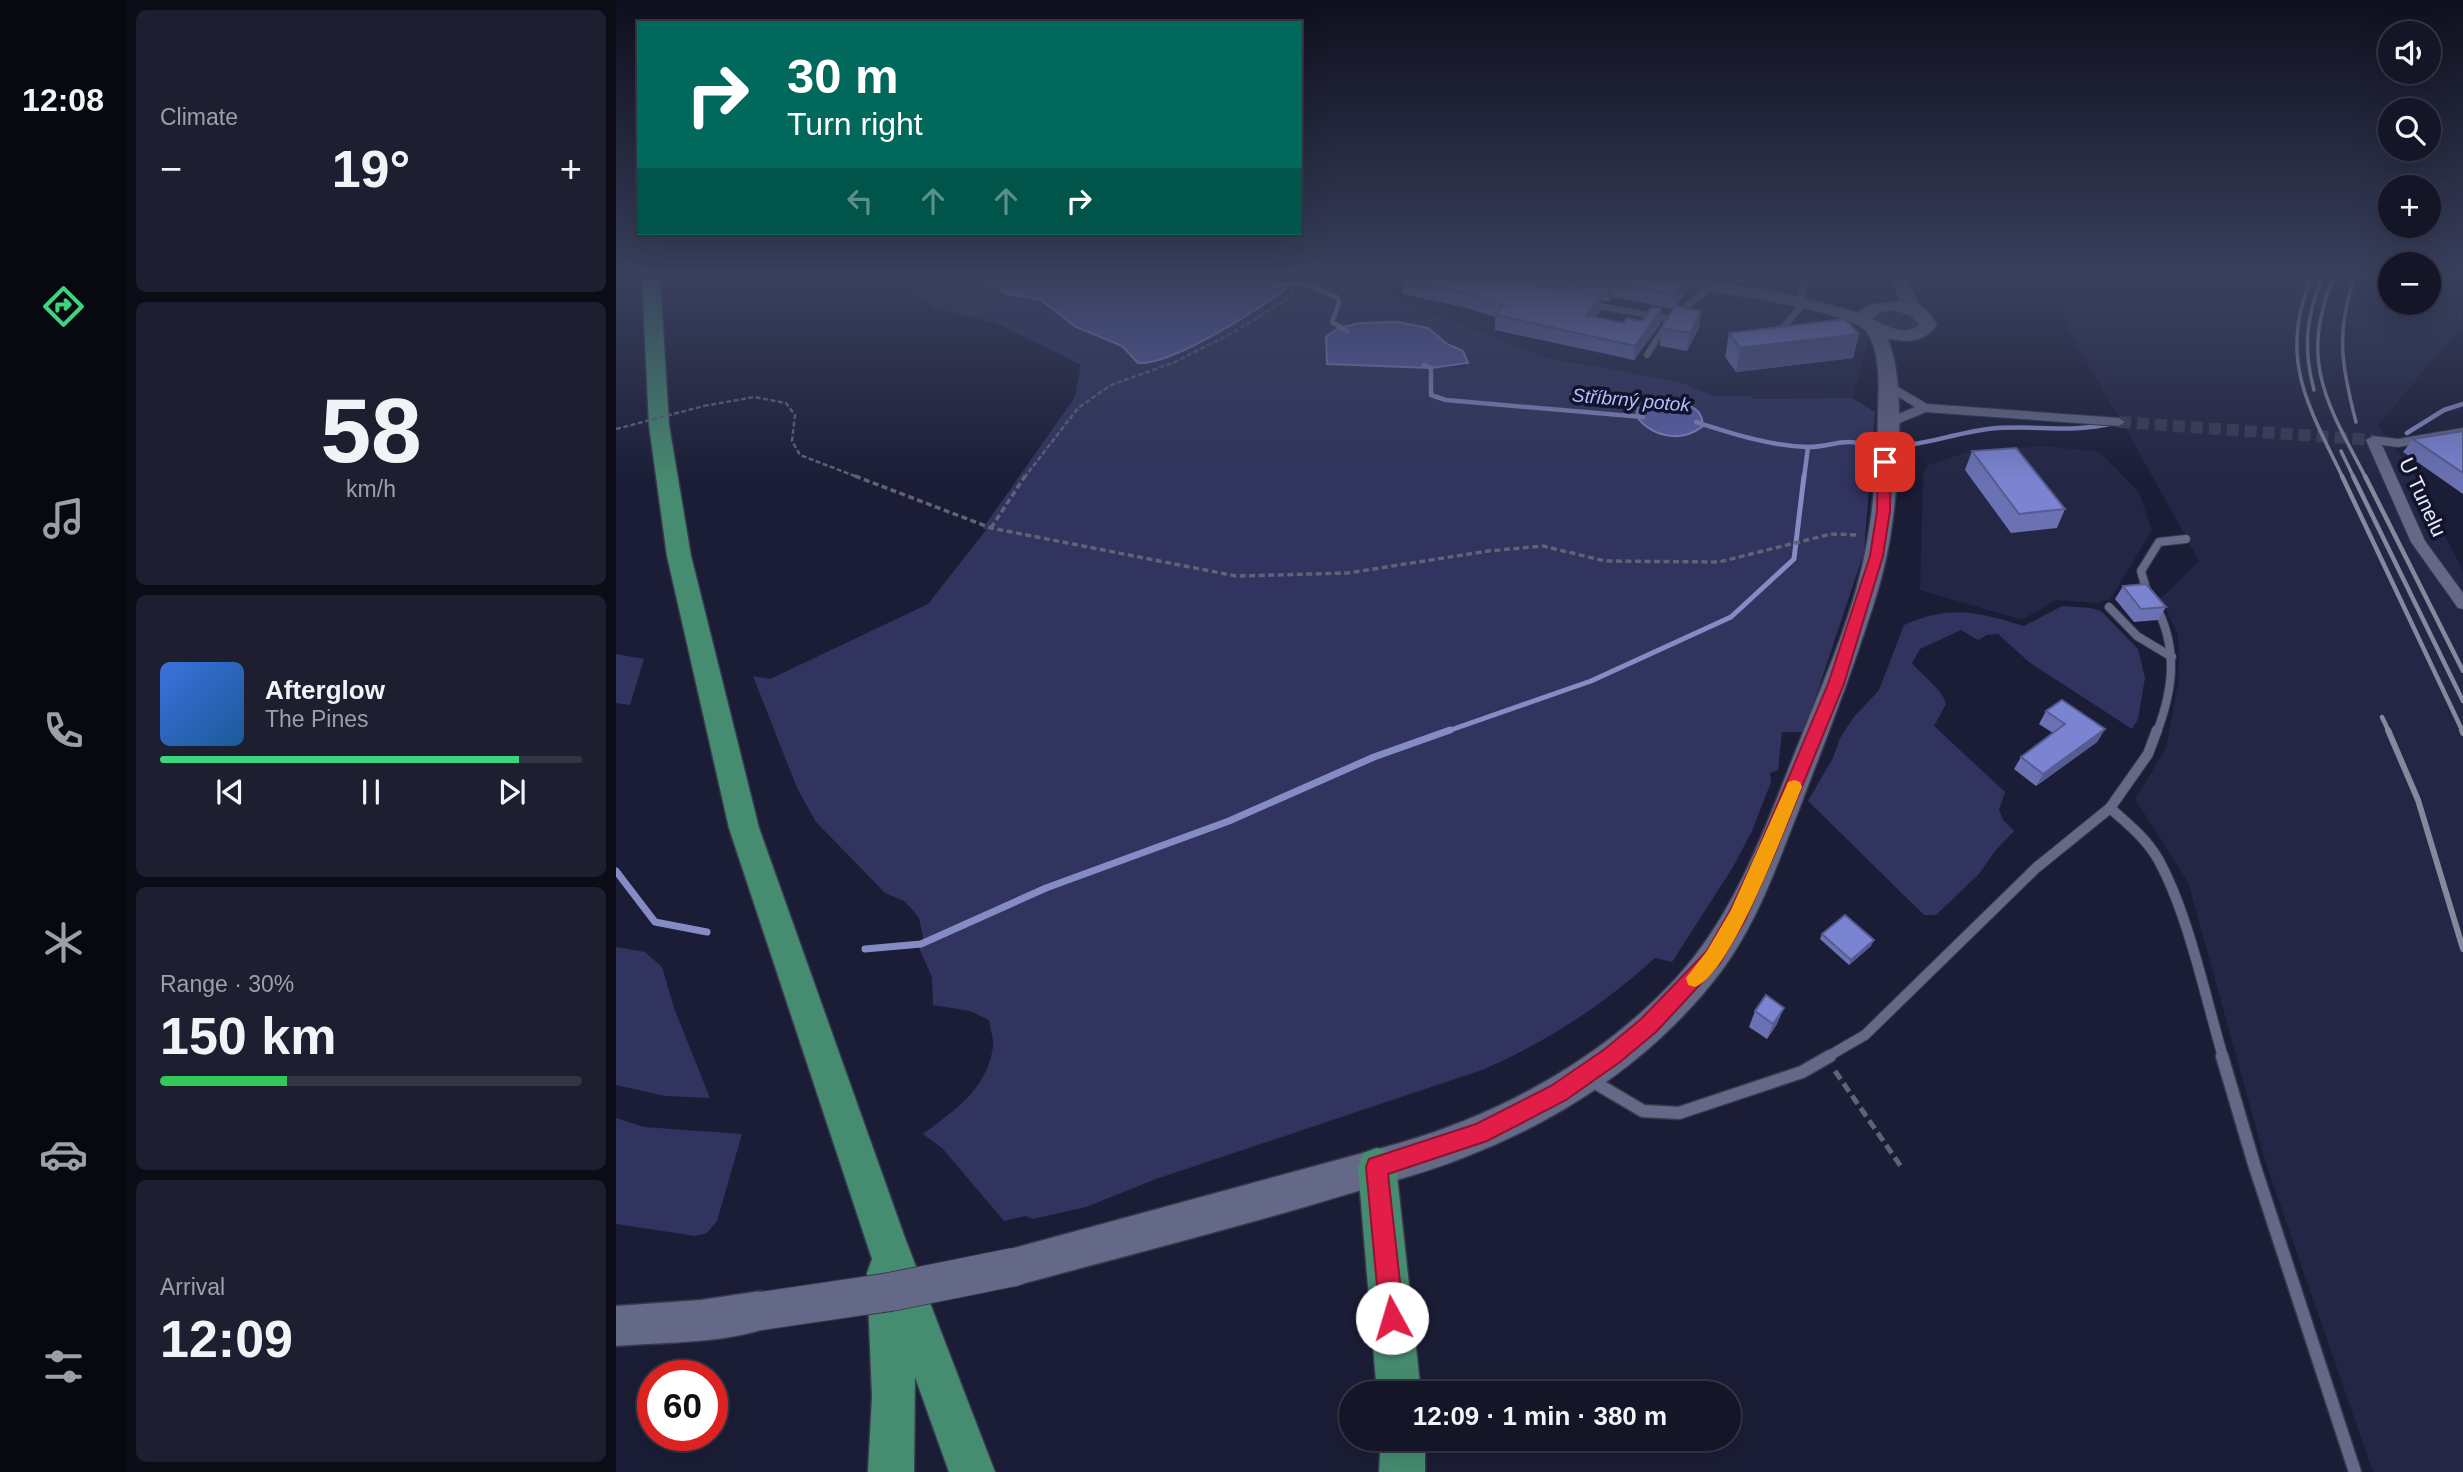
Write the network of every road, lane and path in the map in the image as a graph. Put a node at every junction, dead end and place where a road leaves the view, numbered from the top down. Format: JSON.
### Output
{"nodes":[{"id":1,"x":655,"y":347,"type":"edge"},
{"id":2,"x":1205,"y":347,"type":"edge"},
{"id":3,"x":1652,"y":347,"type":"edge"},
{"id":4,"x":1882,"y":347,"type":"edge"},
{"id":5,"x":1899,"y":347,"type":"edge"},
{"id":6,"x":1647,"y":355,"type":"dead end"},
{"id":7,"x":1888,"y":379,"type":"junction"},
{"id":8,"x":1924,"y":408,"type":"junction"},
{"id":9,"x":2119,"y":422,"type":"tunnel mouth"},
{"id":10,"x":1887,"y":424,"type":"junction"},
{"id":11,"x":616,"y":429,"type":"edge"},
{"id":12,"x":2463,"y":432,"type":"edge"},
{"id":13,"x":991,"y":528,"type":"junction"},
{"id":14,"x":1879,"y":536,"type":"junction"},
{"id":15,"x":2186,"y":539,"type":"dead end"},
{"id":16,"x":2463,"y":604,"type":"edge"},
{"id":17,"x":2109,"y":607,"type":"dead end"},
{"id":18,"x":2172,"y":657,"type":"junction"},
{"id":19,"x":2110,"y":808,"type":"junction"},
{"id":20,"x":1826,"y":1058,"type":"junction"},
{"id":21,"x":1578,"y":1080,"type":"junction"},
{"id":22,"x":1377,"y":1167,"type":"junction"},
{"id":23,"x":1902,"y":1168,"type":"dead end"},
{"id":24,"x":885,"y":1238,"type":"junction"},
{"id":25,"x":616,"y":1326,"type":"edge"},
{"id":26,"x":1398,"y":1381,"type":"edge"},
{"id":27,"x":1403,"y":1451,"type":"edge"},
{"id":28,"x":891,"y":1472,"type":"edge"},
{"id":29,"x":972,"y":1472,"type":"edge"},
{"id":30,"x":1402,"y":1472,"type":"edge"},
{"id":31,"x":2355,"y":1472,"type":"edge"}],
"edges":[{"from":1,"to":24,"type":"main road"},
{"from":2,"to":13,"type":"path"},
{"from":3,"to":6,"type":"lane"},
{"from":4,"to":7,"type":"street"},
{"from":5,"to":7,"type":"street"},
{"from":7,"to":8,"type":"street"},
{"from":7,"to":10,"type":"street"},
{"from":8,"to":9,"type":"street"},
{"from":8,"to":10,"type":"street"},
{"from":10,"to":14,"type":"street"},
{"from":11,"to":13,"type":"path","bridge":true},
{"from":12,"to":16,"type":"street","name":"U Tunelu"},
{"from":13,"to":14,"type":"path"},
{"from":14,"to":21,"type":"street"},
{"from":15,"to":18,"type":"lane"},
{"from":17,"to":18,"type":"lane"},
{"from":18,"to":19,"type":"lane"},
{"from":19,"to":20,"type":"lane"},
{"from":19,"to":31,"type":"lane"},
{"from":20,"to":21,"type":"lane"},
{"from":20,"to":23,"type":"path"},
{"from":21,"to":22,"type":"street"},
{"from":22,"to":25,"type":"street","bridge":true},
{"from":22,"to":26,"type":"main road"},
{"from":24,"to":28,"type":"main road"},
{"from":24,"to":29,"type":"main road"},
{"from":27,"to":30,"type":"main road"}]}
